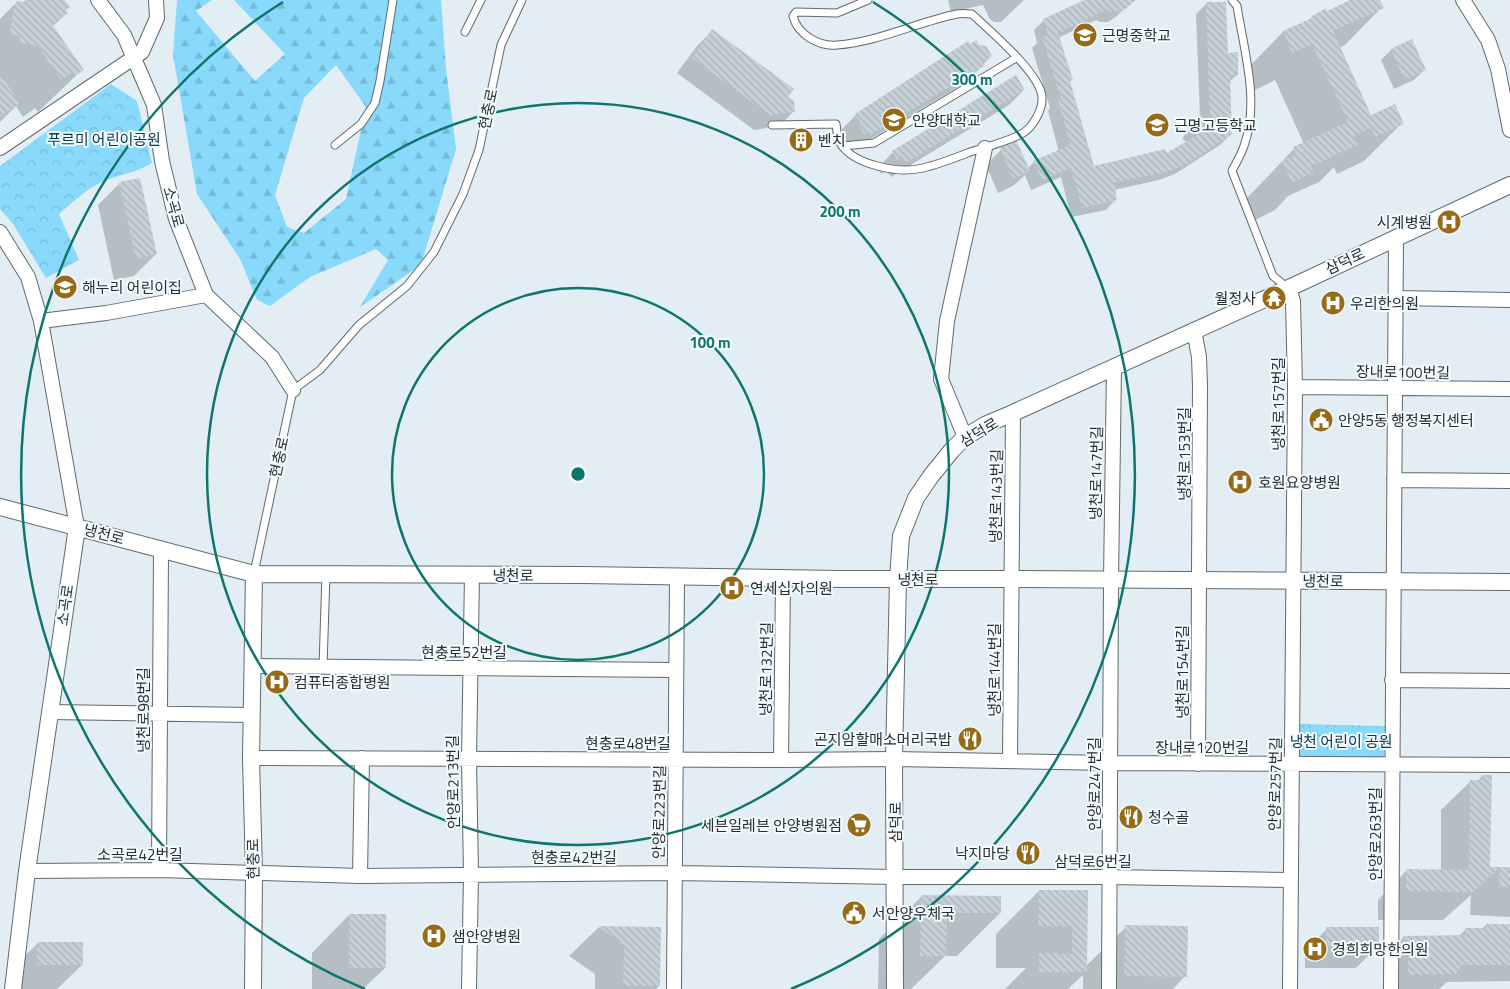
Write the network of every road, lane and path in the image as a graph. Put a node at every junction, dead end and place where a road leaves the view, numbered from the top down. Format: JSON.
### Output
{"nodes":[{"id":1,"x":98,"y":0,"type":"edge"},
{"id":2,"x":156,"y":0,"type":"edge"},
{"id":3,"x":394,"y":0,"type":"edge"},
{"id":4,"x":481,"y":0,"type":"edge"},
{"id":5,"x":522,"y":0,"type":"edge"},
{"id":6,"x":868,"y":0,"type":"edge"},
{"id":7,"x":1232,"y":0,"type":"edge"},
{"id":8,"x":1463,"y":0,"type":"edge"},
{"id":9,"x":465,"y":32,"type":"dead end"},
{"id":10,"x":1016,"y":58,"type":"junction"},
{"id":11,"x":134,"y":59,"type":"junction"},
{"id":12,"x":772,"y":125,"type":"dead end"},
{"id":13,"x":1510,"y":130,"type":"edge"},
{"id":14,"x":335,"y":145,"type":"dead end"},
{"id":15,"x":843,"y":146,"type":"junction"},
{"id":16,"x":0,"y":148,"type":"edge"},
{"id":17,"x":985,"y":148,"type":"junction"},
{"id":18,"x":1510,"y":185,"type":"edge"},
{"id":19,"x":0,"y":232,"type":"edge"},
{"id":20,"x":1396,"y":237,"type":"junction"},
{"id":21,"x":1288,"y":288,"type":"junction"},
{"id":22,"x":206,"y":295,"type":"junction"},
{"id":23,"x":1396,"y":298,"type":"junction"},
{"id":24,"x":1510,"y":300,"type":"edge"},
{"id":25,"x":41,"y":321,"type":"junction"},
{"id":26,"x":1194,"y":330,"type":"junction"},
{"id":27,"x":1114,"y":367,"type":"junction"},
{"id":28,"x":1295,"y":387,"type":"junction"},
{"id":29,"x":1394,"y":389,"type":"junction"},
{"id":30,"x":1510,"y":389,"type":"edge"},
{"id":31,"x":294,"y":390,"type":"junction"},
{"id":32,"x":1013,"y":413,"type":"junction"},
{"id":33,"x":965,"y":437,"type":"junction"},
{"id":34,"x":1394,"y":480,"type":"junction"},
{"id":35,"x":1510,"y":481,"type":"edge"},
{"id":36,"x":0,"y":507,"type":"edge"},
{"id":37,"x":77,"y":527,"type":"junction"},
{"id":38,"x":161,"y":550,"type":"junction"},
{"id":39,"x":254,"y":574,"type":"junction"},
{"id":40,"x":326,"y":574,"type":"junction"},
{"id":41,"x":472,"y":574,"type":"junction"},
{"id":42,"x":677,"y":576,"type":"junction"},
{"id":43,"x":783,"y":578,"type":"junction"},
{"id":44,"x":898,"y":579,"type":"junction"},
{"id":45,"x":1011,"y":579,"type":"junction"},
{"id":46,"x":1199,"y":579,"type":"junction"},
{"id":47,"x":1111,"y":580,"type":"junction"},
{"id":48,"x":1293,"y":580,"type":"junction"},
{"id":49,"x":1394,"y":581,"type":"junction"},
{"id":50,"x":1510,"y":582,"type":"edge"},
{"id":51,"x":253,"y":666,"type":"junction"},
{"id":52,"x":323,"y":666,"type":"junction"},
{"id":53,"x":470,"y":667,"type":"junction"},
{"id":54,"x":676,"y":670,"type":"junction"},
{"id":55,"x":1392,"y":680,"type":"junction"},
{"id":56,"x":1510,"y":681,"type":"edge"},
{"id":57,"x":50,"y":712,"type":"junction"},
{"id":58,"x":160,"y":714,"type":"junction"},
{"id":59,"x":252,"y":715,"type":"junction"},
{"id":60,"x":251,"y":758,"type":"junction"},
{"id":61,"x":362,"y":758,"type":"junction"},
{"id":62,"x":469,"y":759,"type":"junction"},
{"id":63,"x":676,"y":759,"type":"junction"},
{"id":64,"x":894,"y":759,"type":"junction"},
{"id":65,"x":781,"y":760,"type":"junction"},
{"id":66,"x":1010,"y":761,"type":"junction"},
{"id":67,"x":1110,"y":763,"type":"junction"},
{"id":68,"x":1198,"y":764,"type":"junction"},
{"id":69,"x":1292,"y":764,"type":"junction"},
{"id":70,"x":1392,"y":764,"type":"junction"},
{"id":71,"x":1510,"y":765,"type":"edge"},
{"id":72,"x":159,"y":870,"type":"junction"},
{"id":73,"x":27,"y":871,"type":"junction"},
{"id":74,"x":254,"y":873,"type":"junction"},
{"id":75,"x":675,"y":873,"type":"junction"},
{"id":76,"x":471,"y":874,"type":"junction"},
{"id":77,"x":360,"y":876,"type":"junction"},
{"id":78,"x":895,"y":877,"type":"junction"},
{"id":79,"x":1110,"y":877,"type":"junction"},
{"id":80,"x":1290,"y":880,"type":"junction"},
{"id":81,"x":13,"y":989,"type":"edge"},
{"id":82,"x":253,"y":989,"type":"edge"},
{"id":83,"x":469,"y":989,"type":"edge"},
{"id":84,"x":674,"y":989,"type":"edge"},
{"id":85,"x":894,"y":989,"type":"edge"},
{"id":86,"x":1109,"y":989,"type":"edge"},
{"id":87,"x":1290,"y":989,"type":"edge"},
{"id":88,"x":1391,"y":989,"type":"edge"}],
"edges":[{"from":1,"to":11,"type":"street","name":"소곡로"},
{"from":2,"to":11,"type":"street"},
{"from":3,"to":14,"type":"lane"},
{"from":4,"to":9,"type":"lane"},
{"from":5,"to":31,"type":"lane","name":"현충로"},
{"from":6,"to":10,"type":"lane"},
{"from":7,"to":21,"type":"lane"},
{"from":8,"to":13,"type":"street"},
{"from":10,"to":15,"type":"lane"},
{"from":10,"to":17,"type":"lane"},
{"from":11,"to":16,"type":"street"},
{"from":11,"to":22,"type":"street","name":"소곡로"},
{"from":12,"to":15,"type":"lane"},
{"from":15,"to":17,"type":"lane"},
{"from":17,"to":33,"type":"street"},
{"from":18,"to":20,"type":"street","name":"삼덕로"},
{"from":19,"to":25,"type":"street","name":"소곡로"},
{"from":20,"to":21,"type":"street","name":"삼덕로"},
{"from":20,"to":23,"type":"street","name":"안양로263번길"},
{"from":21,"to":26,"type":"street","name":"삼덕로"},
{"from":21,"to":28,"type":"street","name":"냉천로157번길"},
{"from":22,"to":25,"type":"street"},
{"from":22,"to":31,"type":"street","name":"소곡로"},
{"from":23,"to":24,"type":"street"},
{"from":23,"to":29,"type":"street","name":"안양로263번길"},
{"from":25,"to":37,"type":"street","name":"소곡로"},
{"from":26,"to":27,"type":"street","name":"삼덕로"},
{"from":26,"to":46,"type":"street","name":"냉천로153번길"},
{"from":27,"to":32,"type":"street","name":"삼덕로"},
{"from":27,"to":47,"type":"street","name":"냉천로147번길"},
{"from":28,"to":29,"type":"street","name":"장내로100번길"},
{"from":28,"to":48,"type":"street","name":"냉천로157번길"},
{"from":29,"to":30,"type":"street","name":"장내로100번길"},
{"from":29,"to":34,"type":"street","name":"안양로263번길"},
{"from":31,"to":39,"type":"lane","name":"현충로"},
{"from":32,"to":33,"type":"street","name":"삼덕로"},
{"from":32,"to":45,"type":"street","name":"냉천로143번길"},
{"from":33,"to":44,"type":"street","name":"삼덕로"},
{"from":34,"to":35,"type":"street"},
{"from":34,"to":49,"type":"street","name":"안양로263번길"},
{"from":36,"to":37,"type":"street","name":"냉천로"},
{"from":37,"to":38,"type":"street","name":"냉천로"},
{"from":37,"to":57,"type":"street","name":"소곡로"},
{"from":38,"to":39,"type":"street","name":"냉천로"},
{"from":38,"to":58,"type":"street","name":"냉천로98번길"},
{"from":39,"to":40,"type":"street","name":"냉천로"},
{"from":39,"to":51,"type":"street","name":"현충로"},
{"from":40,"to":41,"type":"street","name":"냉천로"},
{"from":40,"to":52,"type":"lane"},
{"from":41,"to":42,"type":"street","name":"냉천로"},
{"from":41,"to":53,"type":"street","name":"안양로213번길"},
{"from":42,"to":43,"type":"street","name":"냉천로"},
{"from":42,"to":54,"type":"street","name":"안양로223번길"},
{"from":43,"to":44,"type":"street","name":"냉천로"},
{"from":43,"to":65,"type":"street","name":"냉천로132번길"},
{"from":44,"to":45,"type":"street","name":"냉천로"},
{"from":44,"to":64,"type":"street","name":"삼덕로"},
{"from":45,"to":47,"type":"street","name":"냉천로"},
{"from":45,"to":66,"type":"street","name":"냉천로144번길"},
{"from":46,"to":47,"type":"street","name":"냉천로"},
{"from":46,"to":48,"type":"street","name":"냉천로"},
{"from":46,"to":68,"type":"street","name":"냉천로154번길"},
{"from":47,"to":67,"type":"street","name":"안양로247번길"},
{"from":48,"to":49,"type":"street","name":"냉천로"},
{"from":48,"to":69,"type":"street","name":"안양로257번길"},
{"from":49,"to":50,"type":"street","name":"냉천로"},
{"from":49,"to":55,"type":"street","name":"안양로263번길"},
{"from":51,"to":52,"type":"street","name":"현충로52번길"},
{"from":51,"to":59,"type":"street","name":"현충로"},
{"from":52,"to":53,"type":"street","name":"현충로52번길"},
{"from":53,"to":54,"type":"street","name":"현충로52번길"},
{"from":53,"to":62,"type":"street","name":"안양로213번길"},
{"from":54,"to":63,"type":"street","name":"안양로223번길"},
{"from":55,"to":56,"type":"street"},
{"from":55,"to":70,"type":"street","name":"안양로263번길"},
{"from":57,"to":58,"type":"street"},
{"from":57,"to":73,"type":"street","name":"소곡로"},
{"from":58,"to":59,"type":"street"},
{"from":58,"to":72,"type":"street","name":"냉천로98번길"},
{"from":59,"to":60,"type":"street","name":"현충로"},
{"from":60,"to":61,"type":"street","name":"현충로48번길"},
{"from":60,"to":74,"type":"street","name":"현충로"},
{"from":61,"to":62,"type":"street","name":"현충로48번길"},
{"from":61,"to":77,"type":"street"},
{"from":62,"to":63,"type":"street","name":"현충로48번길"},
{"from":62,"to":76,"type":"street","name":"안양로213번길"},
{"from":63,"to":65,"type":"street","name":"현충로48번길"},
{"from":63,"to":75,"type":"street","name":"안양로223번길"},
{"from":64,"to":65,"type":"street","name":"현충로48번길"},
{"from":64,"to":66,"type":"street","name":"장내로120번길"},
{"from":64,"to":78,"type":"street","name":"삼덕로"},
{"from":66,"to":67,"type":"street","name":"장내로120번길"},
{"from":67,"to":68,"type":"street","name":"장내로120번길"},
{"from":67,"to":79,"type":"street","name":"안양로247번길"},
{"from":68,"to":69,"type":"street","name":"장내로120번길"},
{"from":69,"to":70,"type":"street","name":"장내로120번길"},
{"from":69,"to":80,"type":"street","name":"안양로257번길"},
{"from":70,"to":71,"type":"street","name":"장내로120번길"},
{"from":70,"to":88,"type":"street","name":"안양로263번길"},
{"from":72,"to":73,"type":"street","name":"소곡로42번길"},
{"from":72,"to":74,"type":"street","name":"소곡로42번길"},
{"from":73,"to":81,"type":"street","name":"소곡로"},
{"from":74,"to":77,"type":"street","name":"현충로42번길"},
{"from":74,"to":82,"type":"street","name":"현충로"},
{"from":75,"to":76,"type":"street","name":"현충로42번길"},
{"from":75,"to":78,"type":"street","name":"현충로42번길"},
{"from":75,"to":84,"type":"street","name":"안양로223번길"},
{"from":76,"to":77,"type":"street","name":"현충로42번길"},
{"from":76,"to":83,"type":"street","name":"안양로213번길"},
{"from":78,"to":79,"type":"street","name":"삼덕로6번길"},
{"from":78,"to":85,"type":"street","name":"삼덕로"},
{"from":79,"to":80,"type":"street","name":"삼덕로6번길"},
{"from":79,"to":86,"type":"street","name":"안양로247번길"},
{"from":80,"to":87,"type":"street","name":"안양로257번길"}]}
